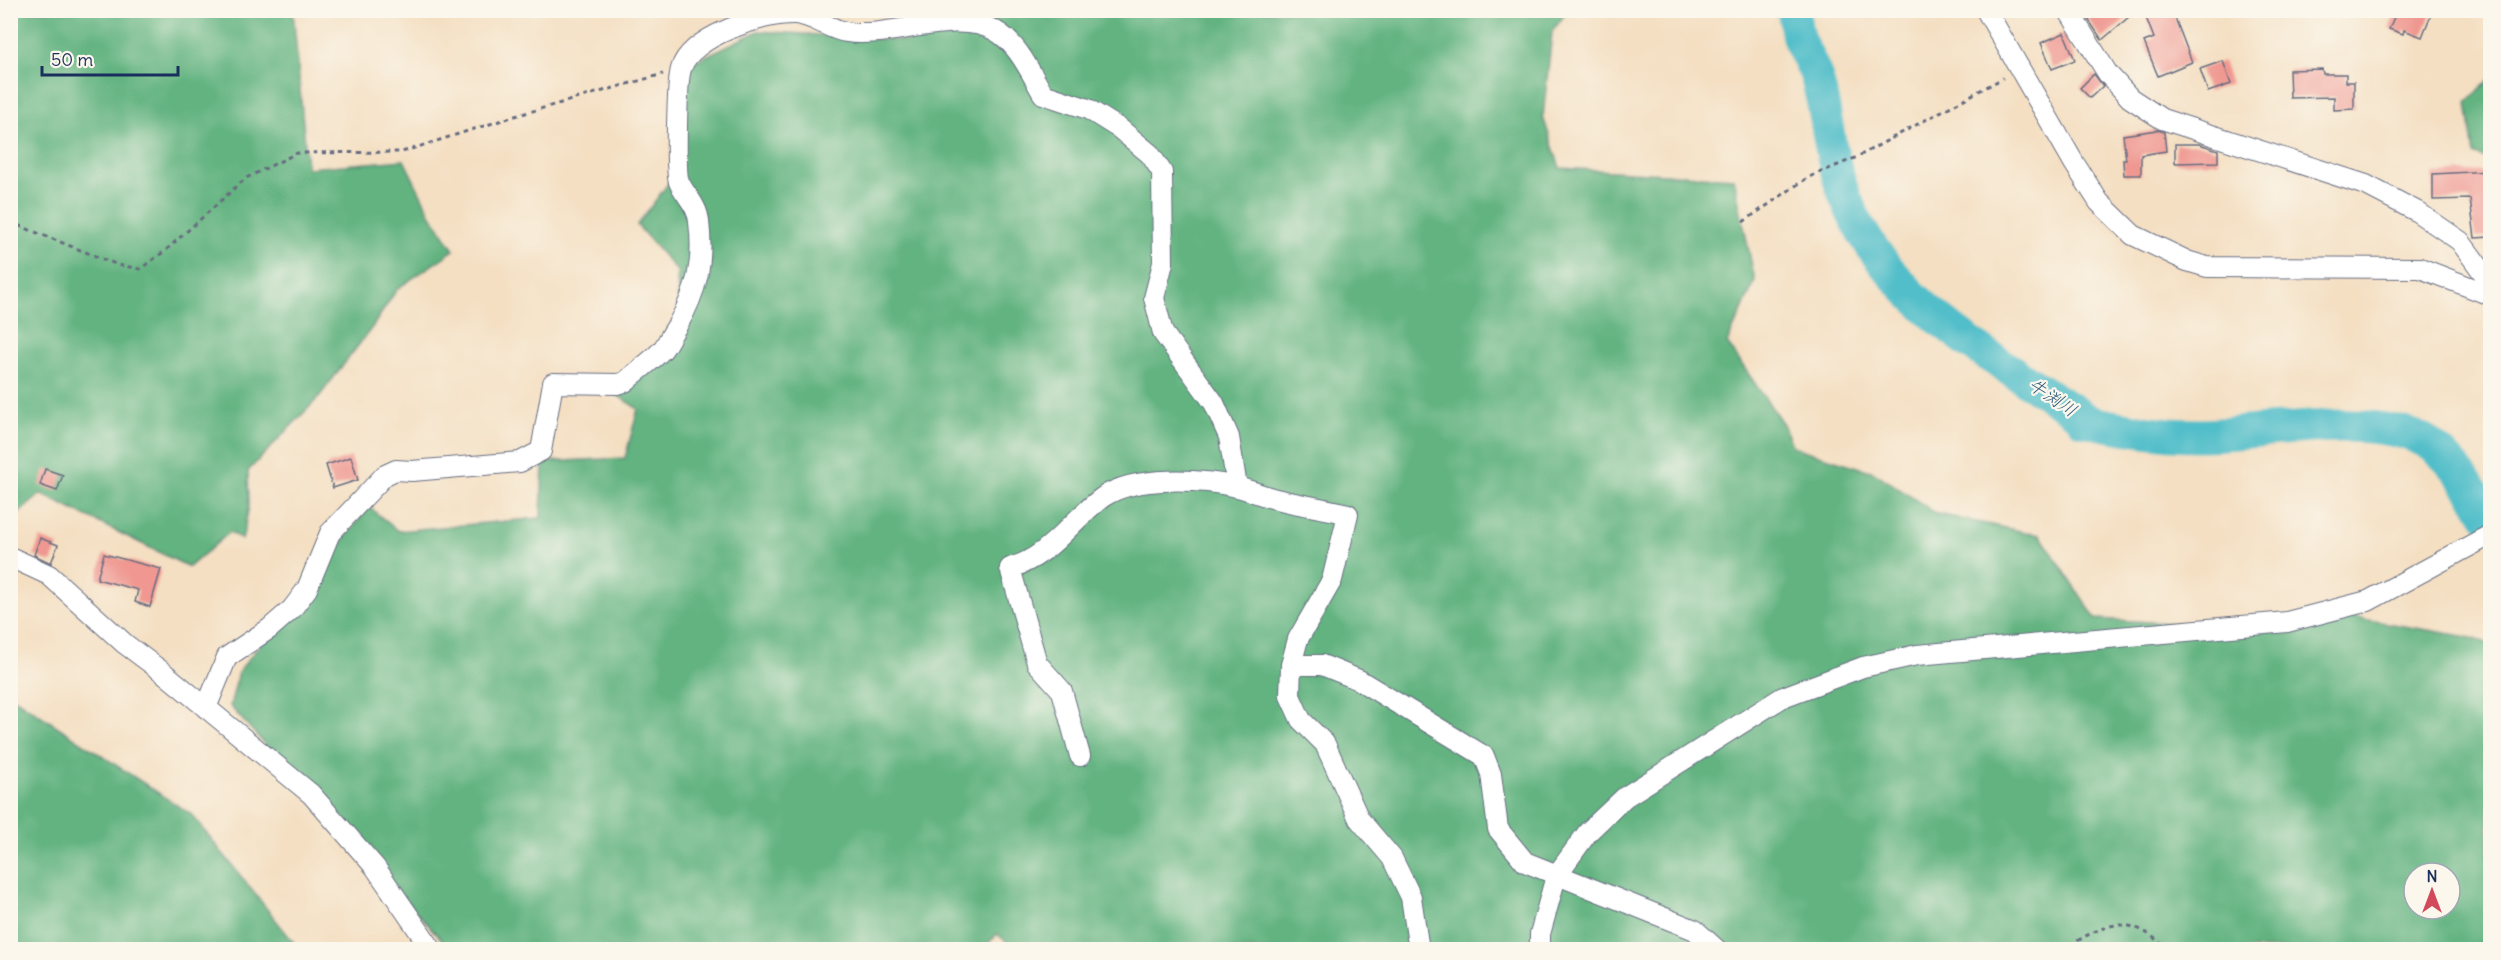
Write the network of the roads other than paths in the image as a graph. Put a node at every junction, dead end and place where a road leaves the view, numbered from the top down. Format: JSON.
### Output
{"nodes":[{"id":1,"x":1986,"y":10,"type":"edge"},
{"id":2,"x":2068,"y":10,"type":"edge"},
{"id":3,"x":746,"y":16,"type":"edge"},
{"id":4,"x":2490,"y":282,"type":"edge"},
{"id":5,"x":2490,"y":295,"type":"edge"},
{"id":6,"x":1237,"y":487,"type":"junction"},
{"id":7,"x":2487,"y":538,"type":"edge"},
{"id":8,"x":10,"y":557,"type":"edge"},
{"id":9,"x":1291,"y":665,"type":"junction"},
{"id":10,"x":206,"y":708,"type":"junction"},
{"id":11,"x":1080,"y":756,"type":"dead end"},
{"id":12,"x":1556,"y":876,"type":"junction"},
{"id":13,"x":432,"y":950,"type":"edge"},
{"id":14,"x":1419,"y":950,"type":"edge"},
{"id":15,"x":1540,"y":950,"type":"edge"},
{"id":16,"x":1717,"y":950,"type":"edge"}],
"edges":[{"from":1,"to":5,"type":"street"},
{"from":2,"to":4,"type":"street"},
{"from":3,"to":6,"type":"street"},
{"from":3,"to":10,"type":"street"},
{"from":6,"to":9,"type":"street"},
{"from":6,"to":11,"type":"street"},
{"from":7,"to":12,"type":"street"},
{"from":8,"to":10,"type":"street"},
{"from":9,"to":12,"type":"street"},
{"from":9,"to":14,"type":"street"},
{"from":10,"to":13,"type":"street"},
{"from":12,"to":15,"type":"street"},
{"from":12,"to":16,"type":"street"}]}
